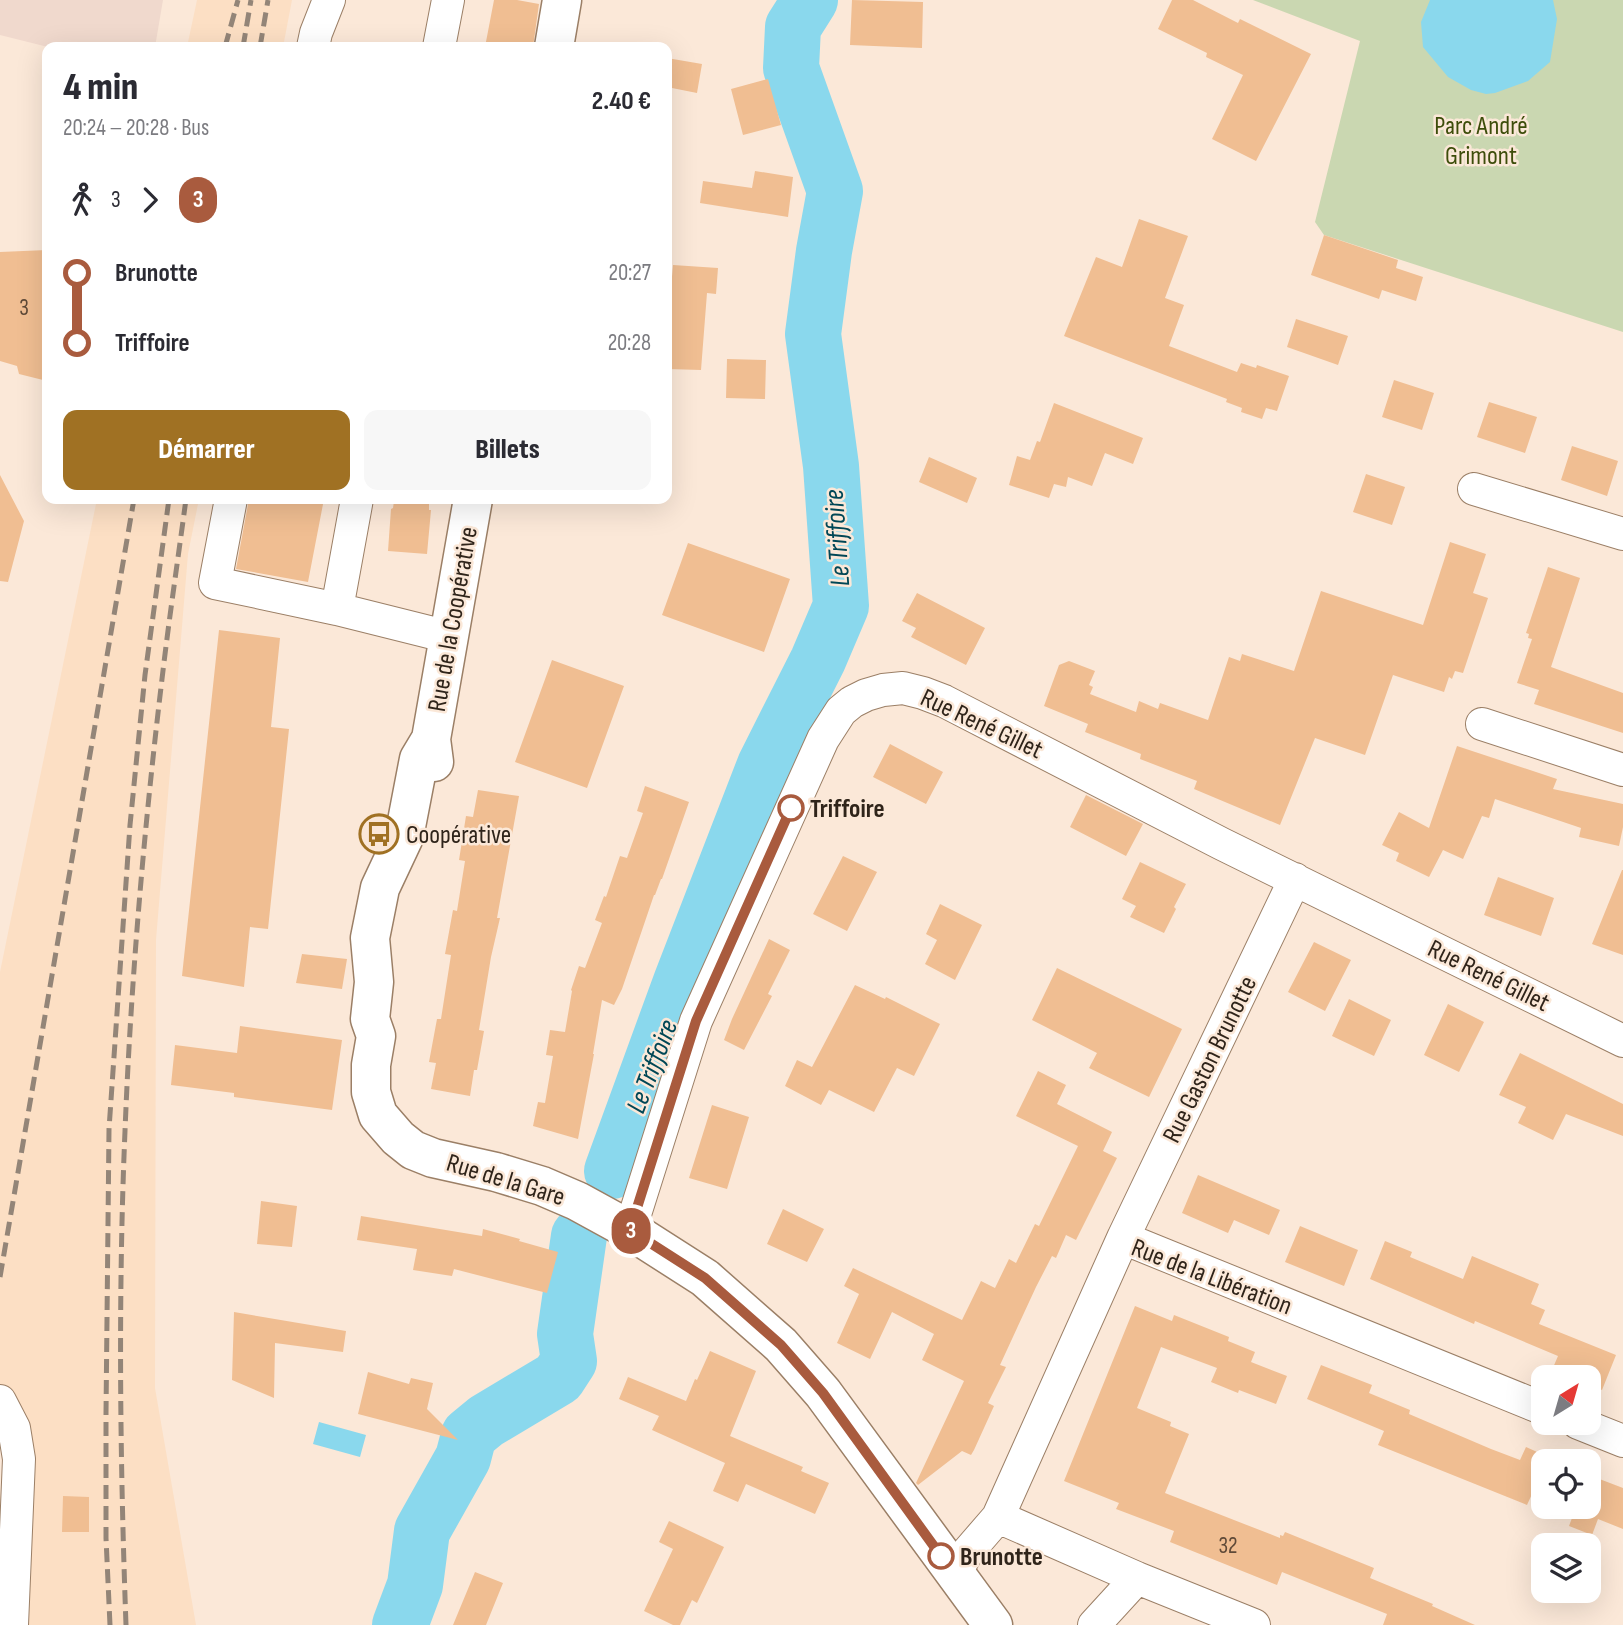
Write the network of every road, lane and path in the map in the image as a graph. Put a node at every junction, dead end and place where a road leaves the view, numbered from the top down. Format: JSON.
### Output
{"nodes":[{"id":1,"x":329,"y":0,"type":"edge"},
{"id":2,"x":448,"y":0,"type":"edge"},
{"id":3,"x":562,"y":0,"type":"edge"},
{"id":4,"x":314,"y":42,"type":"edge"},
{"id":5,"x":440,"y":42,"type":"edge"},
{"id":6,"x":555,"y":42,"type":"edge"},
{"id":7,"x":1474,"y":489,"type":"dead end"},
{"id":8,"x":229,"y":504,"type":"edge"},
{"id":9,"x":356,"y":504,"type":"edge"},
{"id":10,"x":472,"y":504,"type":"edge"},
{"id":11,"x":1623,"y":534,"type":"edge"},
{"id":12,"x":337,"y":609,"type":"junction"},
{"id":13,"x":449,"y":637,"type":"junction"},
{"id":14,"x":1482,"y":724,"type":"dead end"},
{"id":15,"x":1623,"y":770,"type":"edge"},
{"id":16,"x":1295,"y":879,"type":"junction"},
{"id":17,"x":1623,"y":1041,"type":"edge"},
{"id":18,"x":388,"y":1128,"type":"joint"},
{"id":19,"x":630,"y":1230,"type":"junction"},
{"id":20,"x":1123,"y":1238,"type":"junction"},
{"id":21,"x":0,"y":1401,"type":"edge"},
{"id":22,"x":1531,"y":1404,"type":"edge"},
{"id":23,"x":1601,"y":1432,"type":"edge"},
{"id":24,"x":1623,"y":1441,"type":"edge"},
{"id":25,"x":998,"y":1517,"type":"junction"},
{"id":26,"x":955,"y":1574,"type":"junction"},
{"id":27,"x":1137,"y":1578,"type":"junction"},
{"id":28,"x":12,"y":1625,"type":"edge"},
{"id":29,"x":993,"y":1625,"type":"edge"},
{"id":30,"x":1094,"y":1625,"type":"edge"},
{"id":31,"x":1254,"y":1625,"type":"edge"}],
"edges":[{"from":1,"to":4,"type":"street"},
{"from":2,"to":5,"type":"street"},
{"from":3,"to":6,"type":"street"},
{"from":7,"to":11,"type":"street"},
{"from":8,"to":12,"type":"street"},
{"from":9,"to":12,"type":"street"},
{"from":10,"to":13,"type":"street","name":"Rue de la Coopérative"},
{"from":12,"to":13,"type":"street"},
{"from":13,"to":18,"type":"street","name":"Rue de la Coopérative"},
{"from":14,"to":15,"type":"street"},
{"from":16,"to":17,"type":"street","name":"Rue René Gillet"},
{"from":16,"to":19,"type":"street","name":"Rue René Gillet"},
{"from":16,"to":20,"type":"street","name":"Rue Gaston Brunotte"},
{"from":18,"to":19,"type":"street","name":"Rue de la Gare"},
{"from":19,"to":26,"type":"street","name":"Rue de la Gare"},
{"from":20,"to":22,"type":"street","name":"Rue de la Libération"},
{"from":20,"to":25,"type":"street","name":"Rue de la Libération"},
{"from":21,"to":28,"type":"street"},
{"from":23,"to":24,"type":"street"},
{"from":25,"to":26,"type":"street","name":"Rue de la Libération"},
{"from":25,"to":27,"type":"street"},
{"from":26,"to":29,"type":"street","name":"Rue de la Gare"},
{"from":27,"to":30,"type":"street"},
{"from":27,"to":31,"type":"street"}]}
